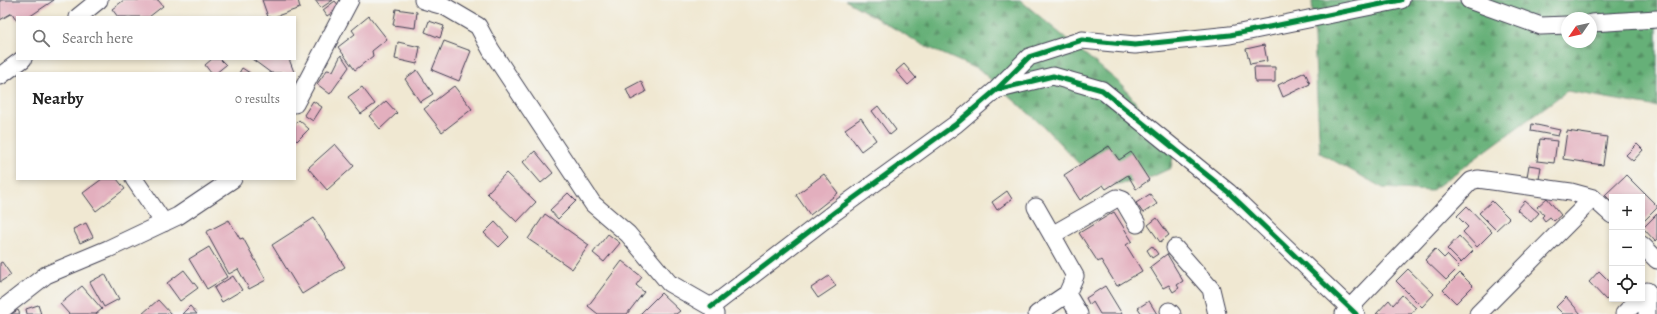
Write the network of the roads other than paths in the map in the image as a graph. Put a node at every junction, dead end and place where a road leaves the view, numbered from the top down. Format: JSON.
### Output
{"nodes":[{"id":1,"x":99,"y":0,"type":"edge"},
{"id":2,"x":350,"y":0,"type":"edge"},
{"id":3,"x":423,"y":0,"type":"edge"},
{"id":4,"x":1401,"y":0,"type":"edge"},
{"id":5,"x":1469,"y":0,"type":"edge"},
{"id":6,"x":79,"y":16,"type":"edge"},
{"id":7,"x":1657,"y":19,"type":"edge"},
{"id":8,"x":1597,"y":23,"type":"edge"},
{"id":9,"x":1561,"y":24,"type":"edge"},
{"id":10,"x":22,"y":60,"type":"edge"},
{"id":11,"x":0,"y":76,"type":"edge"},
{"id":12,"x":996,"y":90,"type":"junction"},
{"id":13,"x":296,"y":102,"type":"edge"},
{"id":14,"x":135,"y":180,"type":"edge"},
{"id":15,"x":232,"y":180,"type":"edge"},
{"id":16,"x":1593,"y":198,"type":"junction"},
{"id":17,"x":1036,"y":207,"type":"dead end"},
{"id":18,"x":1609,"y":212,"type":"edge"},
{"id":19,"x":164,"y":223,"type":"junction"},
{"id":20,"x":1137,"y":224,"type":"dead end"},
{"id":21,"x":1052,"y":235,"type":"junction"},
{"id":22,"x":1175,"y":248,"type":"dead end"},
{"id":23,"x":1645,"y":248,"type":"edge"},
{"id":24,"x":1657,"y":260,"type":"edge"},
{"id":25,"x":1646,"y":291,"type":"edge"},
{"id":26,"x":1068,"y":294,"type":"junction"},
{"id":27,"x":0,"y":295,"type":"edge"},
{"id":28,"x":20,"y":295,"type":"junction"},
{"id":29,"x":0,"y":310,"type":"edge"},
{"id":30,"x":713,"y":311,"type":"edge"},
{"id":31,"x":1350,"y":312,"type":"edge"},
{"id":32,"x":1037,"y":314,"type":"edge"},
{"id":33,"x":1079,"y":314,"type":"edge"},
{"id":34,"x":1218,"y":314,"type":"edge"},
{"id":35,"x":1478,"y":314,"type":"edge"},
{"id":36,"x":1624,"y":314,"type":"edge"},
{"id":37,"x":1648,"y":314,"type":"edge"}],
"edges":[{"from":1,"to":6,"type":"street"},
{"from":2,"to":13,"type":"street"},
{"from":3,"to":30,"type":"street"},
{"from":4,"to":12,"type":"street"},
{"from":5,"to":9,"type":"street"},
{"from":7,"to":8,"type":"street"},
{"from":10,"to":11,"type":"street"},
{"from":12,"to":30,"type":"street"},
{"from":12,"to":31,"type":"street"},
{"from":14,"to":19,"type":"street"},
{"from":15,"to":19,"type":"street"},
{"from":16,"to":18,"type":"street"},
{"from":16,"to":31,"type":"street"},
{"from":16,"to":35,"type":"street"},
{"from":17,"to":21,"type":"street"},
{"from":19,"to":28,"type":"street"},
{"from":20,"to":21,"type":"street"},
{"from":21,"to":26,"type":"street"},
{"from":22,"to":34,"type":"street"},
{"from":23,"to":24,"type":"street"},
{"from":25,"to":36,"type":"street"},
{"from":25,"to":37,"type":"street"},
{"from":26,"to":32,"type":"street"},
{"from":26,"to":33,"type":"street"},
{"from":27,"to":28,"type":"street"},
{"from":28,"to":29,"type":"street"}]}
